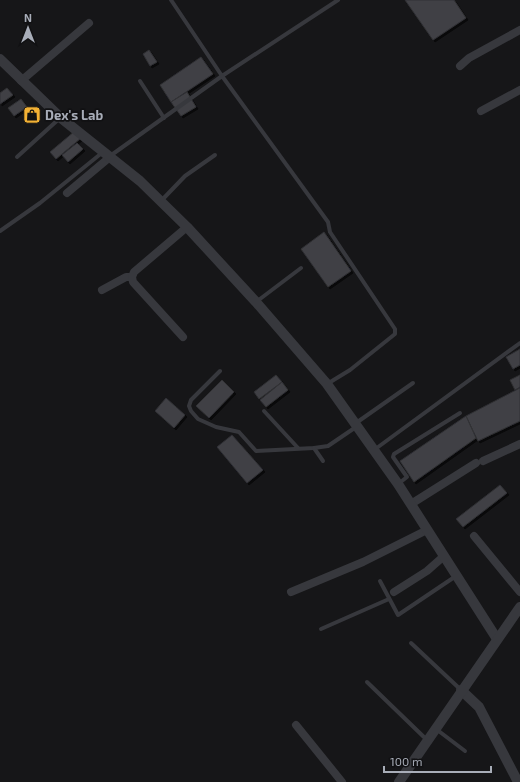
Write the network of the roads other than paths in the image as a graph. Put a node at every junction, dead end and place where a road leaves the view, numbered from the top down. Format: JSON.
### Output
{"nodes":[{"id":1,"x":171,"y":0,"type":"edge"},
{"id":2,"x":338,"y":0,"type":"edge"},
{"id":3,"x":89,"y":23,"type":"dead end"},
{"id":4,"x":520,"y":30,"type":"edge"},
{"id":5,"x":0,"y":60,"type":"edge"},
{"id":6,"x":460,"y":66,"type":"dead end"},
{"id":7,"x":222,"y":76,"type":"junction"},
{"id":8,"x":140,"y":80,"type":"dead end"},
{"id":9,"x":21,"y":81,"type":"junction"},
{"id":10,"x":520,"y":90,"type":"edge"},
{"id":11,"x":480,"y":111,"type":"dead end"},
{"id":12,"x":61,"y":118,"type":"junction"},
{"id":13,"x":164,"y":118,"type":"junction"},
{"id":14,"x":107,"y":154,"type":"junction"},
{"id":15,"x":215,"y":155,"type":"dead end"},
{"id":16,"x":17,"y":157,"type":"dead end"},
{"id":17,"x":67,"y":193,"type":"dead end"},
{"id":18,"x":161,"y":201,"type":"junction"},
{"id":19,"x":187,"y":227,"type":"junction"},
{"id":20,"x":0,"y":231,"type":"edge"},
{"id":21,"x":301,"y":268,"type":"dead end"},
{"id":22,"x":132,"y":277,"type":"junction"},
{"id":23,"x":102,"y":290,"type":"dead end"},
{"id":24,"x":256,"y":302,"type":"junction"},
{"id":25,"x":183,"y":337,"type":"dead end"},
{"id":26,"x":520,"y":342,"type":"edge"},
{"id":27,"x":220,"y":371,"type":"dead end"},
{"id":28,"x":413,"y":383,"type":"dead end"},
{"id":29,"x":326,"y":384,"type":"junction"},
{"id":30,"x":264,"y":411,"type":"dead end"},
{"id":31,"x":460,"y":413,"type":"dead end"},
{"id":32,"x":355,"y":426,"type":"junction"},
{"id":33,"x":520,"y":444,"type":"edge"},
{"id":34,"x":298,"y":448,"type":"junction"},
{"id":35,"x":314,"y":448,"type":"junction"},
{"id":36,"x":373,"y":450,"type":"junction"},
{"id":37,"x":323,"y":460,"type":"dead end"},
{"id":38,"x":398,"y":484,"type":"junction"},
{"id":39,"x":411,"y":504,"type":"junction"},
{"id":40,"x":427,"y":530,"type":"junction"},
{"id":41,"x":474,"y":536,"type":"dead end"},
{"id":42,"x":444,"y":556,"type":"junction"},
{"id":43,"x":456,"y":576,"type":"junction"},
{"id":44,"x":380,"y":581,"type":"dead end"},
{"id":45,"x":291,"y":592,"type":"dead end"},
{"id":46,"x":520,"y":592,"type":"edge"},
{"id":47,"x":392,"y":595,"type":"junction"},
{"id":48,"x":520,"y":607,"type":"edge"},
{"id":49,"x":320,"y":630,"type":"dead end"},
{"id":50,"x":497,"y":639,"type":"junction"},
{"id":51,"x":411,"y":643,"type":"dead end"},
{"id":52,"x":367,"y":682,"type":"dead end"},
{"id":53,"x":462,"y":690,"type":"junction"},
{"id":54,"x":296,"y":725,"type":"dead end"},
{"id":55,"x":436,"y":728,"type":"junction"},
{"id":56,"x":428,"y":741,"type":"junction"},
{"id":57,"x":465,"y":751,"type":"dead end"},
{"id":58,"x":342,"y":782,"type":"edge"},
{"id":59,"x":399,"y":782,"type":"edge"},
{"id":60,"x":518,"y":782,"type":"edge"}],
"edges":[{"from":1,"to":7,"type":"lane"},
{"from":2,"to":7,"type":"lane"},
{"from":3,"to":9,"type":"street"},
{"from":4,"to":6,"type":"street"},
{"from":5,"to":9,"type":"street"},
{"from":7,"to":13,"type":"lane"},
{"from":7,"to":29,"type":"lane"},
{"from":8,"to":13,"type":"lane"},
{"from":9,"to":12,"type":"street"},
{"from":10,"to":11,"type":"street"},
{"from":12,"to":14,"type":"street"},
{"from":12,"to":16,"type":"lane"},
{"from":13,"to":14,"type":"lane"},
{"from":14,"to":17,"type":"street"},
{"from":14,"to":18,"type":"street"},
{"from":14,"to":20,"type":"lane"},
{"from":15,"to":18,"type":"lane"},
{"from":18,"to":19,"type":"street"},
{"from":19,"to":22,"type":"street"},
{"from":19,"to":24,"type":"street"},
{"from":21,"to":24,"type":"lane"},
{"from":22,"to":23,"type":"street"},
{"from":22,"to":25,"type":"street"},
{"from":24,"to":29,"type":"street"},
{"from":26,"to":36,"type":"lane"},
{"from":27,"to":34,"type":"lane"},
{"from":28,"to":32,"type":"lane"},
{"from":29,"to":32,"type":"street"},
{"from":30,"to":34,"type":"lane"},
{"from":31,"to":38,"type":"lane"},
{"from":32,"to":35,"type":"lane"},
{"from":32,"to":36,"type":"street"},
{"from":33,"to":39,"type":"street"},
{"from":34,"to":35,"type":"lane"},
{"from":35,"to":37,"type":"lane"},
{"from":36,"to":38,"type":"street"},
{"from":38,"to":39,"type":"street"},
{"from":39,"to":40,"type":"street"},
{"from":40,"to":42,"type":"street"},
{"from":40,"to":45,"type":"street"},
{"from":41,"to":46,"type":"street"},
{"from":42,"to":43,"type":"street"},
{"from":42,"to":47,"type":"street"},
{"from":43,"to":47,"type":"lane"},
{"from":43,"to":50,"type":"street"},
{"from":44,"to":47,"type":"lane"},
{"from":47,"to":49,"type":"lane"},
{"from":48,"to":50,"type":"street"},
{"from":50,"to":53,"type":"street"},
{"from":51,"to":53,"type":"lane"},
{"from":52,"to":56,"type":"lane"},
{"from":53,"to":55,"type":"street"},
{"from":53,"to":60,"type":"street"},
{"from":54,"to":58,"type":"street"},
{"from":55,"to":56,"type":"street"},
{"from":55,"to":57,"type":"lane"},
{"from":56,"to":59,"type":"street"}]}
